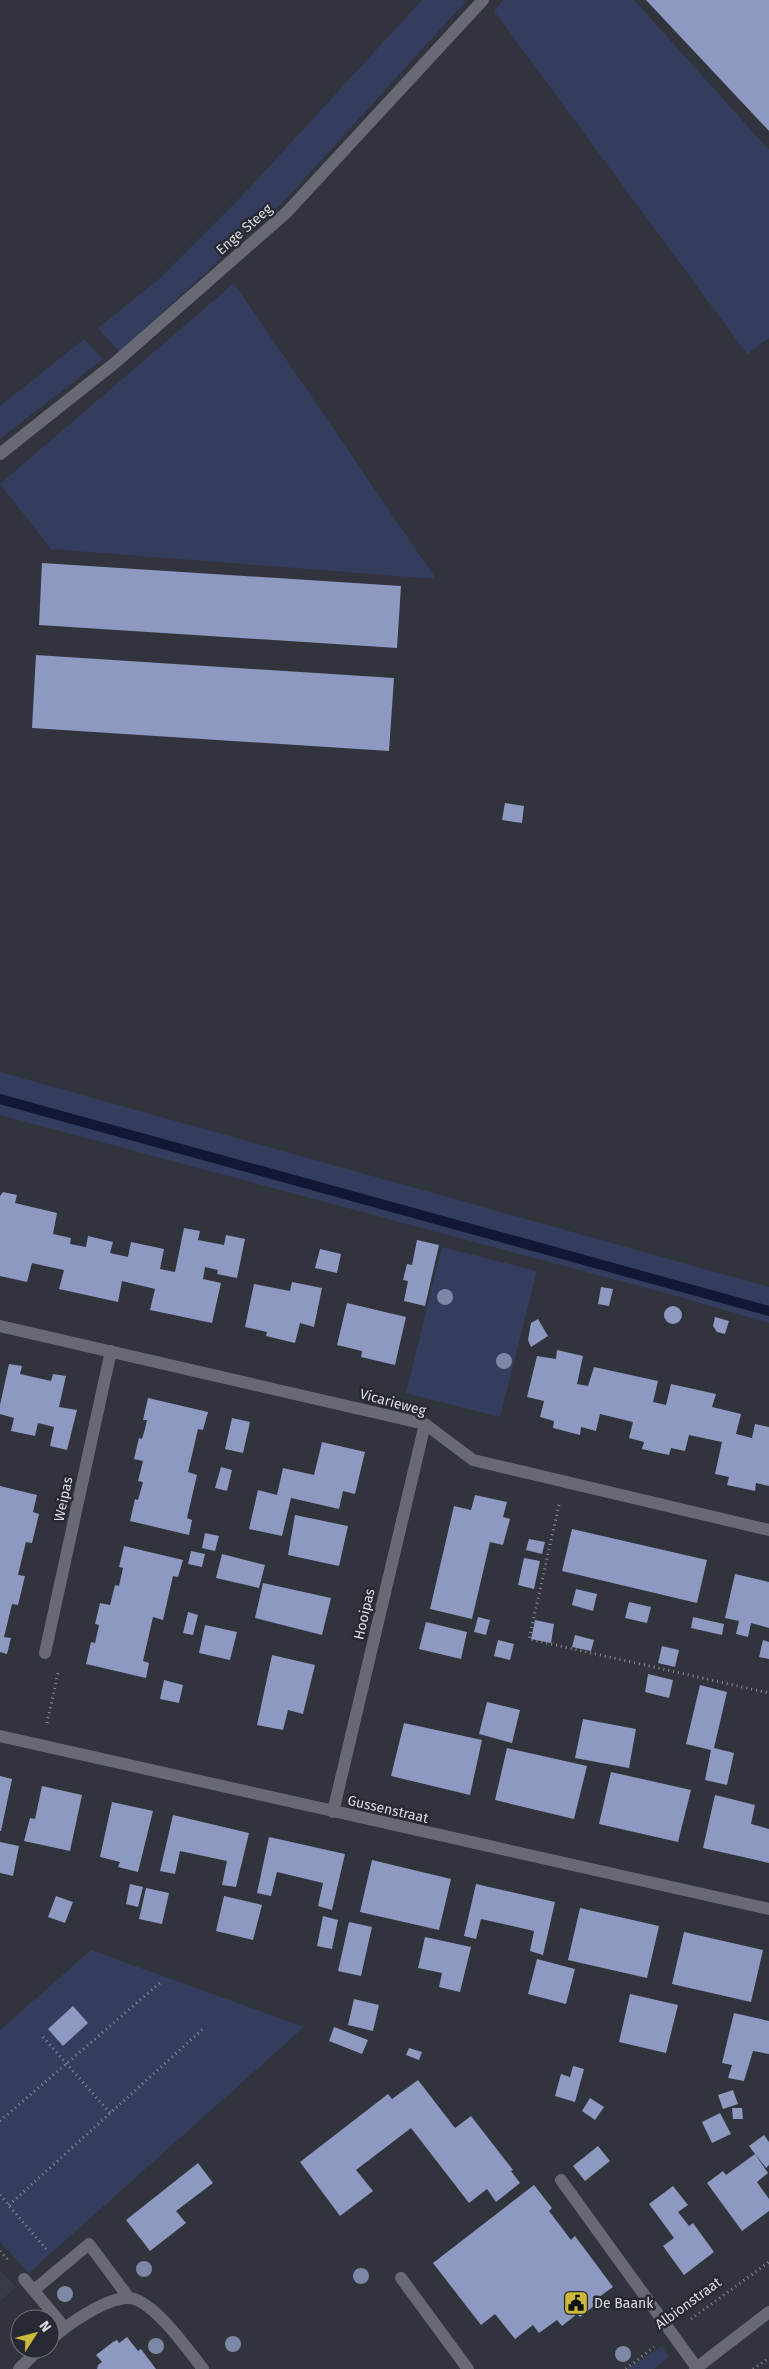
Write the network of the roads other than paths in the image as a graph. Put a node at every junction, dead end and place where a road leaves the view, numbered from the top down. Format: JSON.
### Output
{"nodes":[{"id":1,"x":483,"y":0,"type":"edge"},
{"id":2,"x":0,"y":454,"type":"edge"},
{"id":3,"x":0,"y":1326,"type":"edge"},
{"id":4,"x":111,"y":1351,"type":"junction"},
{"id":5,"x":425,"y":1424,"type":"junction"},
{"id":6,"x":769,"y":1530,"type":"edge"},
{"id":7,"x":45,"y":1653,"type":"road end"},
{"id":8,"x":0,"y":1736,"type":"edge"},
{"id":9,"x":333,"y":1812,"type":"junction"},
{"id":10,"x":769,"y":1909,"type":"edge"},
{"id":11,"x":561,"y":2180,"type":"dead end"},
{"id":12,"x":401,"y":2278,"type":"dead end"},
{"id":13,"x":24,"y":2279,"type":"dead end"},
{"id":14,"x":34,"y":2290,"type":"junction"},
{"id":15,"x":129,"y":2298,"type":"junction"},
{"id":16,"x":769,"y":2312,"type":"edge"},
{"id":17,"x":65,"y":2328,"type":"junction"},
{"id":18,"x":60,"y":2332,"type":"edge"},
{"id":19,"x":29,"y":2359,"type":"edge"},
{"id":20,"x":696,"y":2368,"type":"edge"},
{"id":21,"x":19,"y":2369,"type":"edge"},
{"id":22,"x":203,"y":2369,"type":"edge"},
{"id":23,"x":468,"y":2369,"type":"edge"}],
"edges":[{"from":1,"to":2,"type":"street","name":"Enge Steeg"},
{"from":3,"to":4,"type":"street","name":"Vicarieweg"},
{"from":4,"to":5,"type":"street","name":"Vicarieweg"},
{"from":4,"to":7,"type":"street","name":"Weipas"},
{"from":5,"to":6,"type":"street","name":"Vicarieweg"},
{"from":5,"to":9,"type":"street","name":"Hooipas"},
{"from":8,"to":9,"type":"street","name":"Gussenstraat"},
{"from":9,"to":10,"type":"street","name":"Gussenstraat"},
{"from":11,"to":20,"type":"street"},
{"from":12,"to":23,"type":"street"},
{"from":13,"to":14,"type":"street"},
{"from":14,"to":15,"type":"street"},
{"from":14,"to":17,"type":"street"},
{"from":15,"to":17,"type":"street"},
{"from":15,"to":22,"type":"street"},
{"from":16,"to":20,"type":"street"},
{"from":17,"to":18,"type":"street"},
{"from":19,"to":21,"type":"street"}]}
